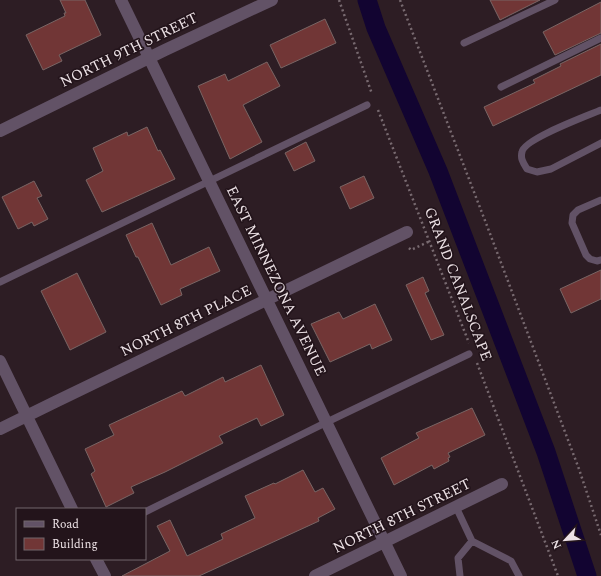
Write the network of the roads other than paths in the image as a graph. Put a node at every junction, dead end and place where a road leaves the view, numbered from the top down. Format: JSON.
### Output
{"nodes":[{"id":1,"x":121,"y":0,"type":"edge"},
{"id":2,"x":272,"y":0,"type":"edge"},
{"id":3,"x":555,"y":0,"type":"edge"},
{"id":4,"x":601,"y":38,"type":"edge"},
{"id":5,"x":464,"y":43,"type":"dead end"},
{"id":6,"x":149,"y":58,"type":"junction"},
{"id":7,"x":501,"y":87,"type":"dead end"},
{"id":8,"x":367,"y":105,"type":"dead end"},
{"id":9,"x":601,"y":110,"type":"edge"},
{"id":10,"x":0,"y":130,"type":"edge"},
{"id":11,"x":601,"y":143,"type":"edge"},
{"id":12,"x":209,"y":181,"type":"junction"},
{"id":13,"x":601,"y":200,"type":"edge"},
{"id":14,"x":407,"y":232,"type":"dead end"},
{"id":15,"x":601,"y":260,"type":"edge"},
{"id":16,"x":0,"y":282,"type":"edge"},
{"id":17,"x":267,"y":300,"type":"junction"},
{"id":18,"x":472,"y":356,"type":"road end"},
{"id":19,"x":0,"y":361,"type":"edge"},
{"id":20,"x":27,"y":416,"type":"junction"},
{"id":21,"x":326,"y":422,"type":"junction"},
{"id":22,"x":0,"y":430,"type":"edge"},
{"id":23,"x":502,"y":484,"type":"dead end"},
{"id":24,"x":456,"y":507,"type":"junction"},
{"id":25,"x":72,"y":508,"type":"edge"},
{"id":26,"x":146,"y":512,"type":"edge"},
{"id":27,"x":472,"y":541,"type":"junction"},
{"id":28,"x":385,"y":542,"type":"junction"},
{"id":29,"x":97,"y":560,"type":"edge"},
{"id":30,"x":105,"y":576,"type":"edge"},
{"id":31,"x":315,"y":576,"type":"edge"},
{"id":32,"x":402,"y":576,"type":"edge"},
{"id":33,"x":460,"y":576,"type":"edge"},
{"id":34,"x":519,"y":576,"type":"edge"}],
"edges":[{"from":1,"to":6,"type":"street","name":"EAST MINNEZONA AVENUE"},
{"from":2,"to":6,"type":"street","name":"NORTH 9TH STREET"},
{"from":3,"to":5,"type":"lane"},
{"from":4,"to":7,"type":"lane"},
{"from":6,"to":10,"type":"street","name":"NORTH 9TH STREET"},
{"from":6,"to":12,"type":"street","name":"EAST MINNEZONA AVENUE"},
{"from":8,"to":12,"type":"lane"},
{"from":9,"to":11,"type":"lane"},
{"from":12,"to":16,"type":"lane"},
{"from":12,"to":17,"type":"street","name":"EAST MINNEZONA AVENUE"},
{"from":13,"to":15,"type":"lane"},
{"from":14,"to":17,"type":"street","name":"NORTH 8TH PLACE"},
{"from":17,"to":20,"type":"street","name":"NORTH 8TH PLACE"},
{"from":17,"to":21,"type":"street","name":"EAST MINNEZONA AVENUE"},
{"from":18,"to":21,"type":"lane"},
{"from":19,"to":20,"type":"street"},
{"from":20,"to":22,"type":"street","name":"NORTH 8TH PLACE"},
{"from":20,"to":25,"type":"street"},
{"from":21,"to":26,"type":"lane"},
{"from":21,"to":28,"type":"street","name":"EAST MINNEZONA AVENUE"},
{"from":23,"to":24,"type":"street","name":"NORTH 8TH STREET"},
{"from":24,"to":27,"type":"lane"},
{"from":24,"to":28,"type":"street","name":"NORTH 8TH STREET"},
{"from":27,"to":33,"type":"lane"},
{"from":27,"to":34,"type":"lane"},
{"from":28,"to":31,"type":"street","name":"NORTH 8TH STREET"},
{"from":28,"to":32,"type":"street","name":"EAST MINNEZONA AVENUE"},
{"from":29,"to":30,"type":"street"}]}
